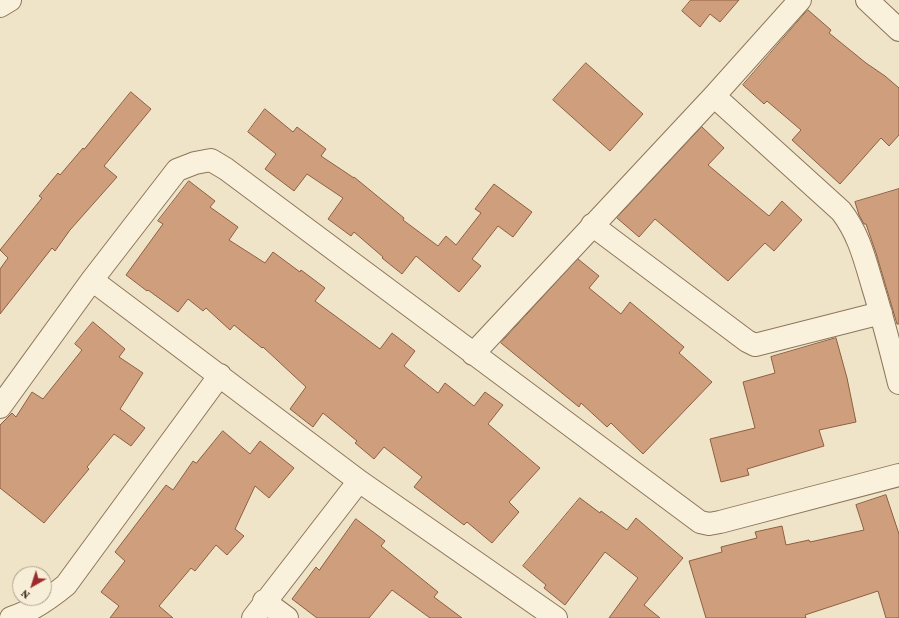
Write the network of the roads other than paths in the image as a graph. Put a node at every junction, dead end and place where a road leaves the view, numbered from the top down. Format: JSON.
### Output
{"nodes":[{"id":1,"x":10,"y":0,"type":"edge"},
{"id":2,"x":800,"y":0,"type":"edge"},
{"id":3,"x":867,"y":0,"type":"edge"},
{"id":4,"x":0,"y":6,"type":"edge"},
{"id":5,"x":899,"y":30,"type":"edge"},
{"id":6,"x":714,"y":96,"type":"junction"},
{"id":7,"x":592,"y":225,"type":"junction"},
{"id":8,"x":92,"y":280,"type":"junction"},
{"id":9,"x":881,"y":313,"type":"junction"},
{"id":10,"x":473,"y":354,"type":"junction"},
{"id":11,"x":220,"y":375,"type":"junction"},
{"id":12,"x":899,"y":383,"type":"edge"},
{"id":13,"x":0,"y":407,"type":"edge"},
{"id":14,"x":899,"y":476,"type":"edge"},
{"id":15,"x":359,"y":482,"type":"junction"},
{"id":16,"x":259,"y":609,"type":"edge"},
{"id":17,"x":11,"y":618,"type":"edge"},
{"id":18,"x":287,"y":618,"type":"edge"},
{"id":19,"x":556,"y":618,"type":"edge"}],
"edges":[{"from":1,"to":4,"type":"street"},
{"from":2,"to":6,"type":"street"},
{"from":3,"to":5,"type":"street"},
{"from":6,"to":7,"type":"street"},
{"from":6,"to":9,"type":"street"},
{"from":7,"to":9,"type":"street"},
{"from":7,"to":10,"type":"street"},
{"from":8,"to":10,"type":"street"},
{"from":8,"to":11,"type":"street"},
{"from":8,"to":13,"type":"street"},
{"from":9,"to":12,"type":"street"},
{"from":10,"to":14,"type":"street"},
{"from":11,"to":15,"type":"street"},
{"from":11,"to":17,"type":"street"},
{"from":15,"to":16,"type":"street"},
{"from":15,"to":19,"type":"street"},
{"from":16,"to":18,"type":"street"}]}
